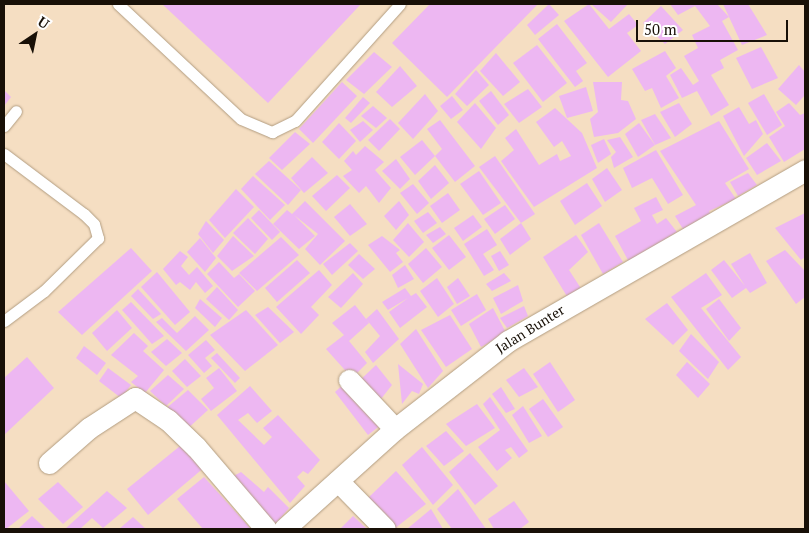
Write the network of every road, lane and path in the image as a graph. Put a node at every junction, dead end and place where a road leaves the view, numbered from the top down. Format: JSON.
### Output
{"nodes":[{"id":1,"x":118,"y":4,"type":"edge"},
{"id":2,"x":400,"y":4,"type":"edge"},
{"id":3,"x":16,"y":111,"type":"dead end"},
{"id":4,"x":4,"y":126,"type":"edge"},
{"id":5,"x":4,"y":154,"type":"edge"},
{"id":6,"x":805,"y":170,"type":"edge"},
{"id":7,"x":4,"y":321,"type":"edge"},
{"id":8,"x":349,"y":380,"type":"dead end"},
{"id":9,"x":395,"y":429,"type":"junction"},
{"id":10,"x":49,"y":463,"type":"dead end"},
{"id":11,"x":338,"y":481,"type":"junction"},
{"id":12,"x":266,"y":529,"type":"edge"},
{"id":13,"x":284,"y":529,"type":"edge"},
{"id":14,"x":385,"y":529,"type":"edge"}],
"edges":[{"from":1,"to":2,"type":"lane"},
{"from":3,"to":4,"type":"lane"},
{"from":5,"to":7,"type":"lane"},
{"from":6,"to":9,"type":"street","name":"Jalan Bunter"},
{"from":8,"to":9,"type":"street"},
{"from":9,"to":11,"type":"street","name":"Jalan Bunter"},
{"from":10,"to":12,"type":"street"},
{"from":11,"to":13,"type":"street","name":"Jalan Bunter"},
{"from":11,"to":14,"type":"street"}]}
